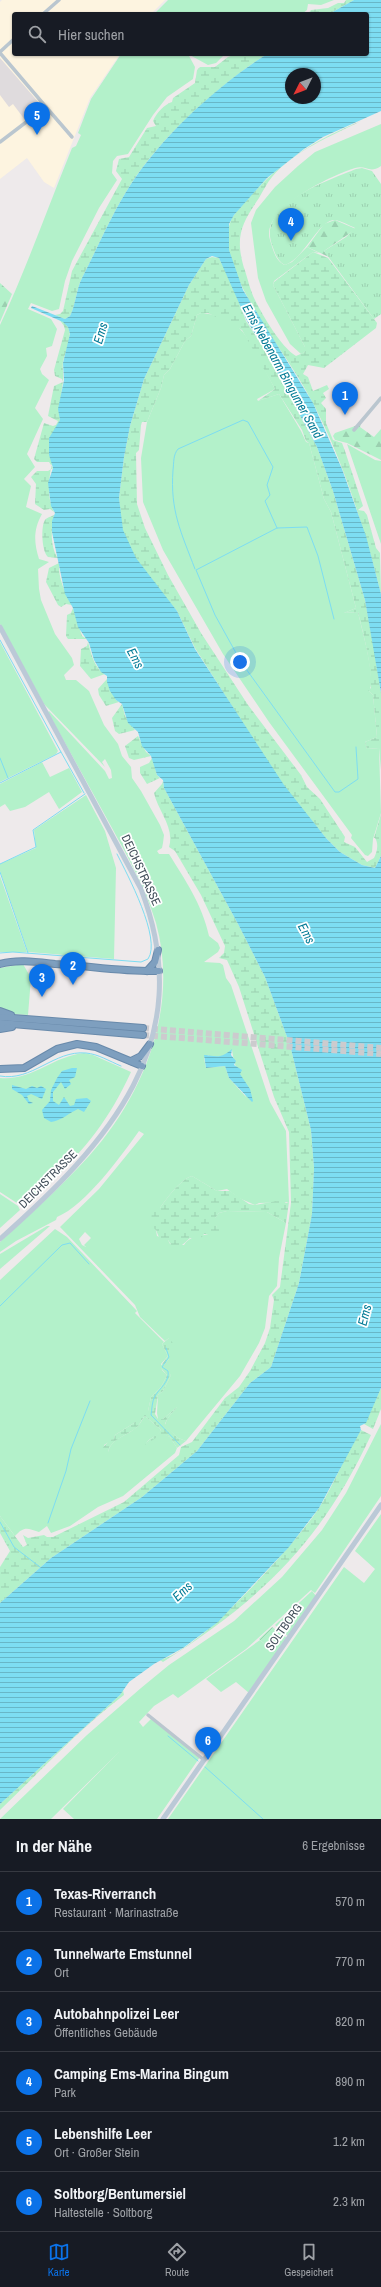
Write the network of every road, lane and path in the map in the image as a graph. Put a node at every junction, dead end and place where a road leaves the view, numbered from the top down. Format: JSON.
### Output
{"nodes":[{"id":1,"x":59,"y":0,"type":"edge"},
{"id":2,"x":45,"y":12,"type":"edge"},
{"id":3,"x":12,"y":41,"type":"edge"},
{"id":4,"x":0,"y":52,"type":"edge"},
{"id":5,"x":46,"y":107,"type":"junction"},
{"id":6,"x":72,"y":137,"type":"dead end"},
{"id":7,"x":0,"y":142,"type":"edge"},
{"id":8,"x":381,"y":398,"type":"edge"},
{"id":9,"x":354,"y":430,"type":"dead end"},
{"id":10,"x":0,"y":627,"type":"edge"},
{"id":11,"x":158,"y":950,"type":"junction"},
{"id":12,"x":1,"y":964,"type":"edge"},
{"id":13,"x":147,"y":971,"type":"junction"},
{"id":14,"x":159,"y":971,"type":"junction"},
{"id":15,"x":0,"y":1011,"type":"edge"},
{"id":16,"x":0,"y":1017,"type":"edge"},
{"id":17,"x":20,"y":1019,"type":"junction"},
{"id":18,"x":0,"y":1023,"type":"edge"},
{"id":19,"x":37,"y":1026,"type":"junction"},
{"id":20,"x":0,"y":1029,"type":"edge"},
{"id":21,"x":150,"y":1044,"type":"junction"},
{"id":22,"x":131,"y":1061,"type":"junction"},
{"id":23,"x":142,"y":1066,"type":"junction"},
{"id":24,"x":0,"y":1068,"type":"edge"},
{"id":25,"x":0,"y":1239,"type":"edge"},
{"id":26,"x":381,"y":1505,"type":"edge"},
{"id":27,"x":148,"y":1715,"type":"dead end"},
{"id":28,"x":204,"y":1760,"type":"junction"},
{"id":29,"x":163,"y":1819,"type":"edge"}],
"edges":[{"from":1,"to":2,"type":"street"},
{"from":3,"to":4,"type":"street"},
{"from":4,"to":5,"type":"street"},
{"from":5,"to":6,"type":"street"},
{"from":5,"to":7,"type":"street"},
{"from":8,"to":9,"type":"street"},
{"from":10,"to":11,"type":"main road","name":"DEICHSTRASSE"},
{"from":11,"to":13,"type":"highway"},
{"from":11,"to":14,"type":"main road","name":"DEICHSTRASSE"},
{"from":12,"to":13,"type":"highway"},
{"from":13,"to":14,"type":"highway"},
{"from":14,"to":21,"type":"main road","name":"DEICHSTRASSE"},
{"from":15,"to":17,"type":"highway"},
{"from":16,"to":17,"type":"highway"},
{"from":17,"to":19,"type":"highway"},
{"from":18,"to":19,"type":"highway"},
{"from":19,"to":20,"type":"highway"},
{"from":21,"to":22,"type":"highway"},
{"from":21,"to":23,"type":"main road","name":"DEICHSTRASSE"},
{"from":22,"to":23,"type":"highway"},
{"from":22,"to":24,"type":"highway"},
{"from":23,"to":25,"type":"main road","name":"DEICHSTRASSE"},
{"from":26,"to":28,"type":"main road","name":"SOLTBORG"},
{"from":27,"to":28,"type":"street"},
{"from":28,"to":29,"type":"main road","name":"SOLTBORG"}]}
